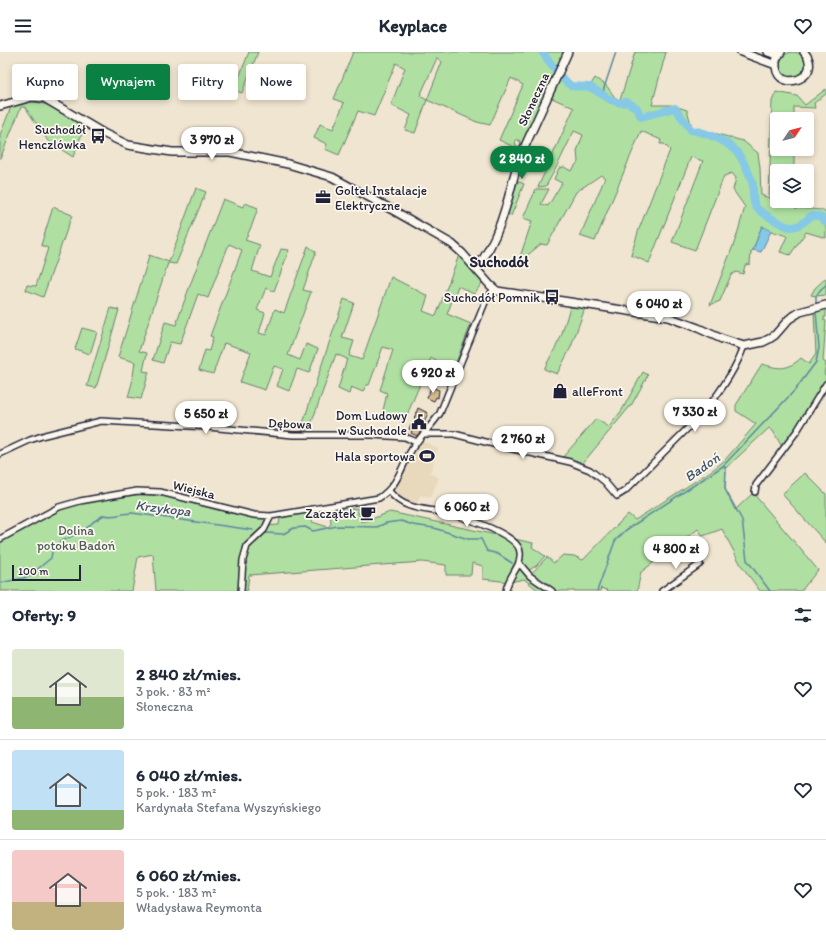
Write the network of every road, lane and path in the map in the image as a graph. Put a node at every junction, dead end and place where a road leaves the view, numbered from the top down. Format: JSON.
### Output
{"nodes":[{"id":1,"x":568,"y":52,"type":"edge"},
{"id":2,"x":741,"y":52,"type":"edge"},
{"id":3,"x":768,"y":52,"type":"edge"},
{"id":4,"x":780,"y":53,"type":"edge"},
{"id":5,"x":805,"y":53,"type":"edge"},
{"id":6,"x":776,"y":65,"type":"junction"},
{"id":7,"x":0,"y":106,"type":"edge"},
{"id":8,"x":477,"y":268,"type":"junction"},
{"id":9,"x":494,"y":289,"type":"junction"},
{"id":10,"x":819,"y":307,"type":"edge"},
{"id":11,"x":744,"y":346,"type":"junction"},
{"id":12,"x":826,"y":384,"type":"edge"},
{"id":13,"x":424,"y":434,"type":"junction"},
{"id":14,"x":416,"y":442,"type":"junction"},
{"id":15,"x":0,"y":454,"type":"edge"},
{"id":16,"x":389,"y":491,"type":"junction"},
{"id":17,"x":755,"y":492,"type":"dead end"},
{"id":18,"x":271,"y":516,"type":"junction"},
{"id":19,"x":0,"y":539,"type":"edge"},
{"id":20,"x":519,"y":564,"type":"junction"},
{"id":21,"x":700,"y":564,"type":"dead end"},
{"id":22,"x":241,"y":591,"type":"edge"},
{"id":23,"x":506,"y":591,"type":"edge"},
{"id":24,"x":552,"y":591,"type":"edge"},
{"id":25,"x":662,"y":591,"type":"edge"}],
"edges":[{"from":1,"to":8,"type":"street","name":"Słoneczna"},
{"from":2,"to":6,"type":"street"},
{"from":3,"to":4,"type":"street"},
{"from":4,"to":6,"type":"street"},
{"from":5,"to":6,"type":"street"},
{"from":7,"to":8,"type":"street"},
{"from":8,"to":9,"type":"street"},
{"from":9,"to":11,"type":"street"},
{"from":9,"to":13,"type":"street"},
{"from":10,"to":11,"type":"street"},
{"from":11,"to":13,"type":"street"},
{"from":12,"to":17,"type":"street"},
{"from":13,"to":14,"type":"street"},
{"from":14,"to":15,"type":"street","name":"Dębowa"},
{"from":14,"to":16,"type":"street"},
{"from":16,"to":18,"type":"street","name":"Wiejska"},
{"from":16,"to":20,"type":"street"},
{"from":18,"to":19,"type":"street","name":"Wiejska"},
{"from":18,"to":22,"type":"street"},
{"from":20,"to":23,"type":"street"},
{"from":20,"to":24,"type":"street"},
{"from":21,"to":25,"type":"street"}]}
